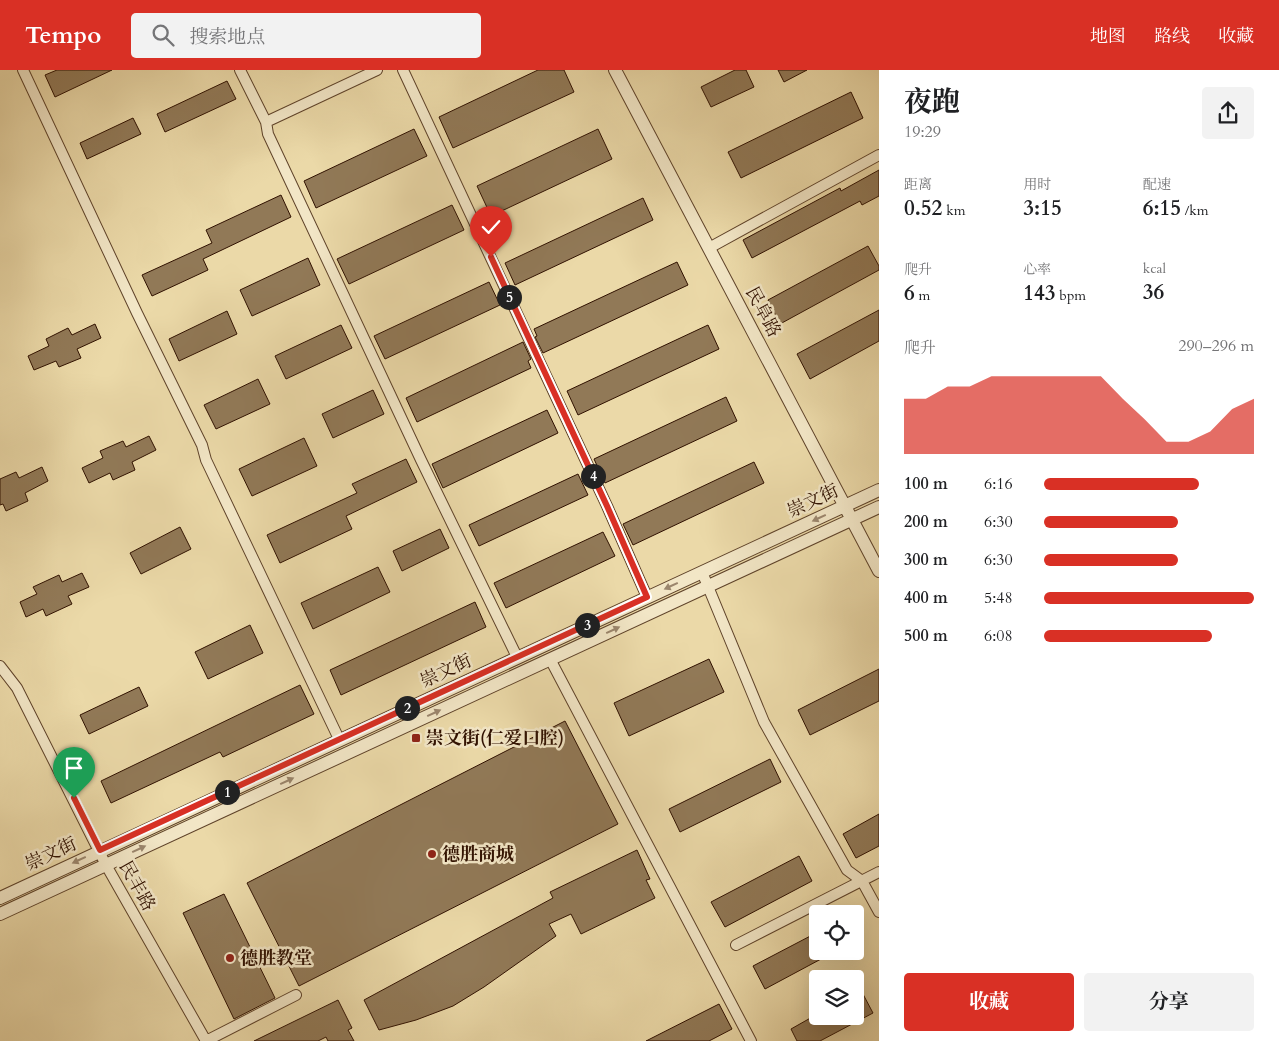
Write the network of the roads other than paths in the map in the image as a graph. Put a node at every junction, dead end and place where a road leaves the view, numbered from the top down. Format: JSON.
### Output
{"nodes":[{"id":1,"x":23,"y":70,"type":"edge"},
{"id":2,"x":240,"y":70,"type":"edge"},
{"id":3,"x":377,"y":70,"type":"edge"},
{"id":4,"x":403,"y":70,"type":"edge"},
{"id":5,"x":615,"y":70,"type":"edge"},
{"id":6,"x":266,"y":122,"type":"junction"},
{"id":7,"x":879,"y":155,"type":"edge"},
{"id":8,"x":709,"y":248,"type":"junction"},
{"id":9,"x":879,"y":490,"type":"edge"},
{"id":10,"x":846,"y":506,"type":"junction"},
{"id":11,"x":879,"y":507,"type":"edge"},
{"id":12,"x":852,"y":520,"type":"junction"},
{"id":13,"x":879,"y":571,"type":"edge"},
{"id":14,"x":702,"y":572,"type":"junction"},
{"id":15,"x":709,"y":586,"type":"junction"},
{"id":16,"x":647,"y":597,"type":"junction"},
{"id":17,"x":517,"y":658,"type":"junction"},
{"id":18,"x":550,"y":659,"type":"junction"},
{"id":19,"x":0,"y":666,"type":"edge"},
{"id":20,"x":339,"y":740,"type":"junction"},
{"id":21,"x":100,"y":850,"type":"junction"},
{"id":22,"x":106,"y":865,"type":"junction"},
{"id":23,"x":879,"y":872,"type":"edge"},
{"id":24,"x":862,"y":881,"type":"junction"},
{"id":25,"x":0,"y":898,"type":"edge"},
{"id":26,"x":879,"y":912,"type":"edge"},
{"id":27,"x":0,"y":914,"type":"edge"},
{"id":28,"x":736,"y":945,"type":"dead end"},
{"id":29,"x":296,"y":995,"type":"dead end"},
{"id":30,"x":206,"y":1041,"type":"edge"},
{"id":31,"x":751,"y":1041,"type":"edge"}],
"edges":[{"from":1,"to":20,"type":"street"},
{"from":2,"to":6,"type":"street"},
{"from":3,"to":6,"type":"street"},
{"from":4,"to":16,"type":"street"},
{"from":5,"to":8,"type":"street","name":"民阜路"},
{"from":6,"to":17,"type":"street"},
{"from":7,"to":8,"type":"street"},
{"from":8,"to":10,"type":"street","name":"民阜路"},
{"from":9,"to":10,"type":"street","name":"崇文街"},
{"from":10,"to":12,"type":"street","name":"民阜路"},
{"from":10,"to":14,"type":"street","name":"崇文街","one_way":true},
{"from":11,"to":12,"type":"street","name":"崇文街"},
{"from":12,"to":13,"type":"street","name":"民阜路"},
{"from":12,"to":15,"type":"street","name":"崇文街"},
{"from":14,"to":15,"type":"street"},
{"from":14,"to":16,"type":"street","name":"崇文街","one_way":true},
{"from":18,"to":15,"type":"street","name":"崇文街","one_way":true},
{"from":15,"to":24,"type":"street"},
{"from":16,"to":17,"type":"street","name":"崇文街"},
{"from":17,"to":20,"type":"street","name":"崇文街"},
{"from":22,"to":18,"type":"street","name":"崇文街","one_way":true},
{"from":18,"to":31,"type":"street"},
{"from":19,"to":21,"type":"street","name":"民丰路"},
{"from":20,"to":21,"type":"street","name":"崇文街"},
{"from":21,"to":22,"type":"street","name":"民丰路"},
{"from":21,"to":25,"type":"street","name":"崇文街","one_way":true},
{"from":22,"to":27,"type":"street","name":"崇文街"},
{"from":22,"to":30,"type":"street","name":"民丰路"},
{"from":23,"to":24,"type":"street"},
{"from":24,"to":26,"type":"street"},
{"from":24,"to":28,"type":"street"},
{"from":29,"to":30,"type":"street"}]}
